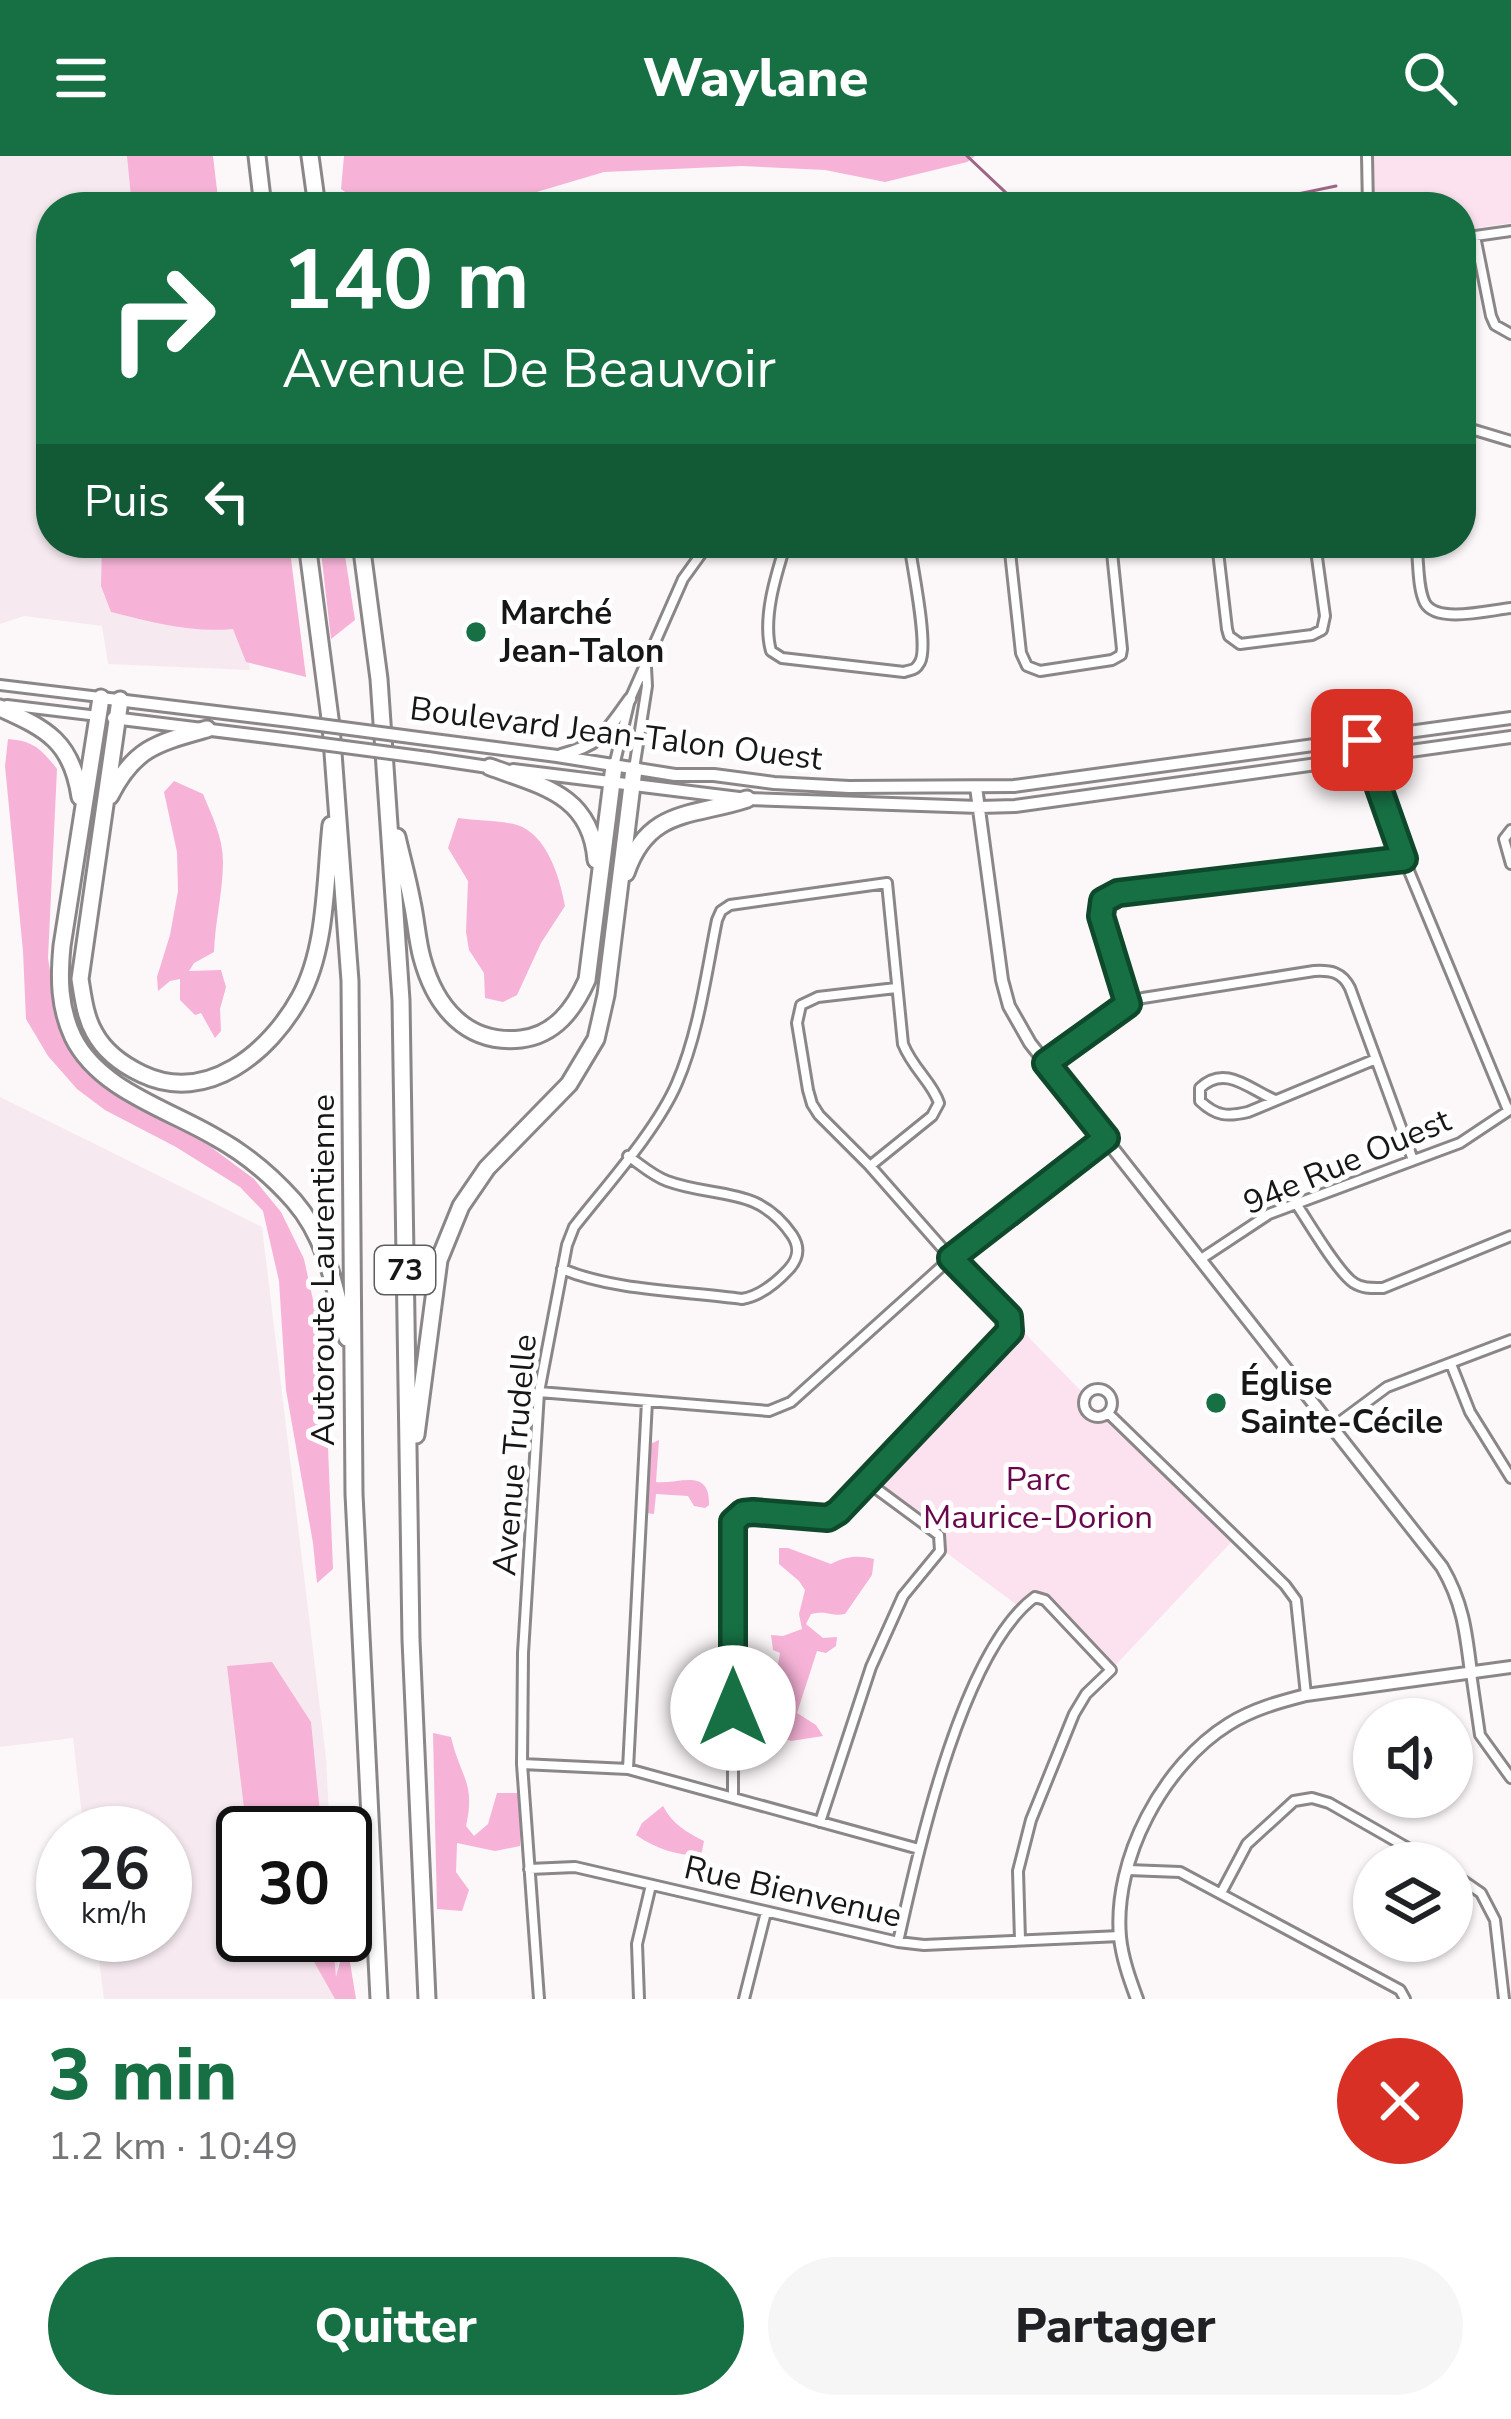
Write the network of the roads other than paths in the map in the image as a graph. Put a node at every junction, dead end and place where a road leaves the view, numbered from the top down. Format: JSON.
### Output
{"nodes":[{"id":1,"x":257,"y":156,"type":"edge"},
{"id":2,"x":310,"y":156,"type":"edge"},
{"id":3,"x":1367,"y":156,"type":"edge"},
{"id":4,"x":261,"y":192,"type":"edge"},
{"id":5,"x":314,"y":192,"type":"edge"},
{"id":6,"x":1368,"y":192,"type":"edge"},
{"id":7,"x":1511,"y":231,"type":"edge"},
{"id":8,"x":1476,"y":236,"type":"edge"},
{"id":9,"x":1476,"y":241,"type":"edge"},
{"id":10,"x":1511,"y":334,"type":"edge"},
{"id":11,"x":1476,"y":431,"type":"edge"},
{"id":12,"x":1511,"y":442,"type":"edge"},
{"id":13,"x":309,"y":558,"type":"edge"},
{"id":14,"x":363,"y":558,"type":"edge"},
{"id":15,"x":698,"y":558,"type":"edge"},
{"id":16,"x":782,"y":558,"type":"edge"},
{"id":17,"x":911,"y":558,"type":"edge"},
{"id":18,"x":1012,"y":558,"type":"edge"},
{"id":19,"x":1113,"y":558,"type":"edge"},
{"id":20,"x":1219,"y":558,"type":"edge"},
{"id":21,"x":1317,"y":558,"type":"edge"},
{"id":22,"x":1419,"y":558,"type":"edge"},
{"id":23,"x":1511,"y":608,"type":"edge"},
{"id":24,"x":646,"y":665,"type":"junction"},
{"id":25,"x":0,"y":685,"type":"edge"},
{"id":26,"x":101,"y":698,"type":"junction"},
{"id":27,"x":630,"y":699,"type":"junction"},
{"id":28,"x":120,"y":700,"type":"junction"},
{"id":29,"x":0,"y":706,"type":"edge"},
{"id":30,"x":98,"y":716,"type":"junction"},
{"id":31,"x":117,"y":718,"type":"junction"},
{"id":32,"x":1511,"y":718,"type":"edge"},
{"id":33,"x":207,"y":729,"type":"junction"},
{"id":34,"x":1511,"y":737,"type":"edge"},
{"id":35,"x":1362,"y":740,"type":"junction"},
{"id":36,"x":556,"y":756,"type":"junction"},
{"id":37,"x":1369,"y":757,"type":"junction"},
{"id":38,"x":490,"y":767,"type":"junction"},
{"id":39,"x":623,"y":776,"type":"junction"},
{"id":40,"x":335,"y":786,"type":"junction"},
{"id":41,"x":976,"y":787,"type":"junction"},
{"id":42,"x":387,"y":794,"type":"junction"},
{"id":43,"x":747,"y":800,"type":"junction"},
{"id":44,"x":979,"y":807,"type":"junction"},
{"id":45,"x":103,"y":810,"type":"junction"},
{"id":46,"x":82,"y":812,"type":"junction"},
{"id":47,"x":1511,"y":830,"type":"edge"},
{"id":48,"x":1404,"y":859,"type":"junction"},
{"id":49,"x":1511,"y":864,"type":"edge"},
{"id":50,"x":597,"y":887,"type":"junction"},
{"id":51,"x":617,"y":905,"type":"junction"},
{"id":52,"x":896,"y":988,"type":"junction"},
{"id":53,"x":1128,"y":1004,"type":"junction"},
{"id":54,"x":1376,"y":1059,"type":"junction"},
{"id":55,"x":1046,"y":1063,"type":"junction"},
{"id":56,"x":1275,"y":1100,"type":"junction"},
{"id":57,"x":1510,"y":1109,"type":"edge"},
{"id":58,"x":1106,"y":1138,"type":"junction"},
{"id":59,"x":628,"y":1156,"type":"junction"},
{"id":60,"x":1413,"y":1160,"type":"junction"},
{"id":61,"x":870,"y":1166,"type":"junction"},
{"id":62,"x":1295,"y":1202,"type":"junction"},
{"id":63,"x":1511,"y":1236,"type":"edge"},
{"id":64,"x":951,"y":1258,"type":"junction"},
{"id":65,"x":1201,"y":1258,"type":"junction"},
{"id":66,"x":562,"y":1269,"type":"junction"},
{"id":67,"x":1511,"y":1340,"type":"edge"},
{"id":68,"x":353,"y":1364,"type":"junction"},
{"id":69,"x":1451,"y":1364,"type":"junction"},
{"id":70,"x":539,"y":1392,"type":"junction"},
{"id":71,"x":647,"y":1401,"type":"junction"},
{"id":72,"x":1108,"y":1413,"type":"dead end"},
{"id":73,"x":1334,"y":1427,"type":"junction"},
{"id":74,"x":1511,"y":1478,"type":"edge"},
{"id":75,"x":866,"y":1481,"type":"junction"},
{"id":76,"x":410,"y":1492,"type":"junction"},
{"id":77,"x":1511,"y":1667,"type":"edge"},
{"id":78,"x":1471,"y":1672,"type":"junction"},
{"id":79,"x":1306,"y":1695,"type":"junction"},
{"id":80,"x":522,"y":1764,"type":"junction"},
{"id":81,"x":628,"y":1769,"type":"junction"},
{"id":82,"x":1511,"y":1778,"type":"edge"},
{"id":83,"x":733,"y":1797,"type":"junction"},
{"id":84,"x":820,"y":1822,"type":"junction"},
{"id":85,"x":1397,"y":1842,"type":"edge"},
{"id":86,"x":919,"y":1849,"type":"junction"},
{"id":87,"x":529,"y":1870,"type":"junction"},
{"id":88,"x":1128,"y":1870,"type":"junction"},
{"id":89,"x":651,"y":1885,"type":"junction"},
{"id":90,"x":1473,"y":1887,"type":"edge"},
{"id":91,"x":1221,"y":1893,"type":"junction"},
{"id":92,"x":766,"y":1912,"type":"junction"},
{"id":93,"x":1120,"y":1936,"type":"junction"},
{"id":94,"x":1020,"y":1940,"type":"junction"},
{"id":95,"x":898,"y":1942,"type":"junction"},
{"id":96,"x":379,"y":1999,"type":"edge"},
{"id":97,"x":427,"y":1999,"type":"edge"},
{"id":98,"x":539,"y":1999,"type":"edge"},
{"id":99,"x":640,"y":1999,"type":"edge"},
{"id":100,"x":745,"y":1999,"type":"edge"},
{"id":101,"x":1137,"y":1999,"type":"edge"},
{"id":102,"x":1405,"y":1999,"type":"edge"},
{"id":103,"x":1504,"y":1999,"type":"edge"}],
"edges":[{"from":1,"to":4,"type":"highway"},
{"from":2,"to":5,"type":"highway"},
{"from":3,"to":6,"type":"street"},
{"from":7,"to":8,"type":"street"},
{"from":9,"to":10,"type":"street"},
{"from":11,"to":12,"type":"street"},
{"from":13,"to":40,"type":"highway","name":"Autoroute Laurentienne","number":"73"},
{"from":14,"to":42,"type":"highway","number":"73"},
{"from":15,"to":24,"type":"street"},
{"from":16,"to":17,"type":"street"},
{"from":18,"to":19,"type":"street"},
{"from":20,"to":21,"type":"street"},
{"from":22,"to":23,"type":"street"},
{"from":24,"to":27,"type":"street"},
{"from":24,"to":39,"type":"street"},
{"from":25,"to":26,"type":"street","name":"Boulevard Jean-Talon Ouest"},
{"from":26,"to":28,"type":"street","name":"Boulevard Jean-Talon Ouest"},
{"from":26,"to":30,"type":"highway"},
{"from":27,"to":36,"type":"street"},
{"from":27,"to":39,"type":"street"},
{"from":28,"to":31,"type":"highway"},
{"from":28,"to":36,"type":"street","name":"Boulevard Jean-Talon Ouest","bridge":true},
{"from":29,"to":30,"type":"street","name":"Boulevard Jean-Talon Ouest"},
{"from":29,"to":46,"type":"highway"},
{"from":30,"to":31,"type":"street","name":"Boulevard Jean-Talon Ouest"},
{"from":30,"to":46,"type":"highway"},
{"from":31,"to":33,"type":"street","name":"Boulevard Jean-Talon Ouest"},
{"from":31,"to":45,"type":"highway"},
{"from":32,"to":35,"type":"street","name":"Boulevard Jean-Talon Ouest"},
{"from":33,"to":38,"type":"street","name":"Boulevard Jean-Talon Ouest","bridge":true},
{"from":33,"to":45,"type":"highway"},
{"from":34,"to":37,"type":"street","name":"Boulevard Jean-Talon Ouest"},
{"from":35,"to":37,"type":"street"},
{"from":35,"to":41,"type":"street","name":"Boulevard Jean-Talon Ouest"},
{"from":36,"to":39,"type":"street","name":"Boulevard Jean-Talon Ouest"},
{"from":37,"to":44,"type":"street","name":"Boulevard Jean-Talon Ouest"},
{"from":37,"to":48,"type":"street"},
{"from":38,"to":39,"type":"street","name":"Boulevard Jean-Talon Ouest"},
{"from":38,"to":50,"type":"highway"},
{"from":39,"to":41,"type":"street","name":"Boulevard Jean-Talon Ouest"},
{"from":39,"to":43,"type":"street","name":"Boulevard Jean-Talon Ouest"},
{"from":39,"to":50,"type":"highway"},
{"from":39,"to":51,"type":"highway"},
{"from":40,"to":45,"type":"highway"},
{"from":40,"to":68,"type":"highway","name":"Autoroute Laurentienne","number":"73"},
{"from":41,"to":44,"type":"street"},
{"from":42,"to":50,"type":"highway"},
{"from":42,"to":76,"type":"highway","number":"73"},
{"from":43,"to":44,"type":"street","name":"Boulevard Jean-Talon Ouest"},
{"from":43,"to":51,"type":"highway"},
{"from":44,"to":55,"type":"street"},
{"from":46,"to":68,"type":"highway"},
{"from":47,"to":49,"type":"street"},
{"from":48,"to":53,"type":"street"},
{"from":48,"to":57,"type":"street"},
{"from":51,"to":76,"type":"highway"},
{"from":52,"to":59,"type":"street","name":"Avenue Trudelle"},
{"from":52,"to":61,"type":"street"},
{"from":52,"to":61,"type":"street"},
{"from":53,"to":54,"type":"street"},
{"from":53,"to":55,"type":"street"},
{"from":54,"to":56,"type":"street"},
{"from":54,"to":60,"type":"street"},
{"from":55,"to":58,"type":"street"},
{"from":56,"to":56,"type":"street"},
{"from":57,"to":60,"type":"street","name":"94e Rue Ouest"},
{"from":58,"to":64,"type":"street"},
{"from":58,"to":65,"type":"street"},
{"from":59,"to":66,"type":"street","name":"Avenue Trudelle"},
{"from":59,"to":66,"type":"street"},
{"from":60,"to":62,"type":"street","name":"94e Rue Ouest"},
{"from":61,"to":64,"type":"street"},
{"from":62,"to":63,"type":"street"},
{"from":62,"to":65,"type":"street","name":"94e Rue Ouest"},
{"from":64,"to":71,"type":"street"},
{"from":64,"to":75,"type":"street"},
{"from":65,"to":73,"type":"street"},
{"from":66,"to":70,"type":"street","name":"Avenue Trudelle"},
{"from":67,"to":69,"type":"street"},
{"from":68,"to":96,"type":"highway","name":"Autoroute Laurentienne","number":"73"},
{"from":69,"to":73,"type":"street"},
{"from":69,"to":74,"type":"street"},
{"from":70,"to":71,"type":"street"},
{"from":70,"to":80,"type":"street","name":"Avenue Trudelle"},
{"from":71,"to":81,"type":"street"},
{"from":72,"to":79,"type":"street"},
{"from":73,"to":78,"type":"street"},
{"from":75,"to":83,"type":"street"},
{"from":75,"to":84,"type":"street"},
{"from":76,"to":97,"type":"highway","number":"73"},
{"from":77,"to":78,"type":"street"},
{"from":78,"to":79,"type":"street"},
{"from":78,"to":82,"type":"street"},
{"from":79,"to":88,"type":"street"},
{"from":80,"to":81,"type":"street"},
{"from":80,"to":87,"type":"street","name":"Avenue Trudelle"},
{"from":81,"to":83,"type":"street"},
{"from":83,"to":84,"type":"street"},
{"from":84,"to":86,"type":"street"},
{"from":85,"to":91,"type":"street"},
{"from":86,"to":94,"type":"street"},
{"from":86,"to":95,"type":"street"},
{"from":87,"to":89,"type":"street","name":"Rue Bienvenue"},
{"from":87,"to":98,"type":"street","name":"Avenue Trudelle"},
{"from":88,"to":91,"type":"street"},
{"from":88,"to":93,"type":"street"},
{"from":89,"to":92,"type":"street","name":"Rue Bienvenue"},
{"from":89,"to":99,"type":"street"},
{"from":90,"to":103,"type":"street"},
{"from":91,"to":102,"type":"street"},
{"from":92,"to":95,"type":"street","name":"Rue Bienvenue"},
{"from":92,"to":100,"type":"street"},
{"from":93,"to":94,"type":"street","name":"Rue Bienvenue"},
{"from":93,"to":101,"type":"street"},
{"from":94,"to":95,"type":"street","name":"Rue Bienvenue"}]}
